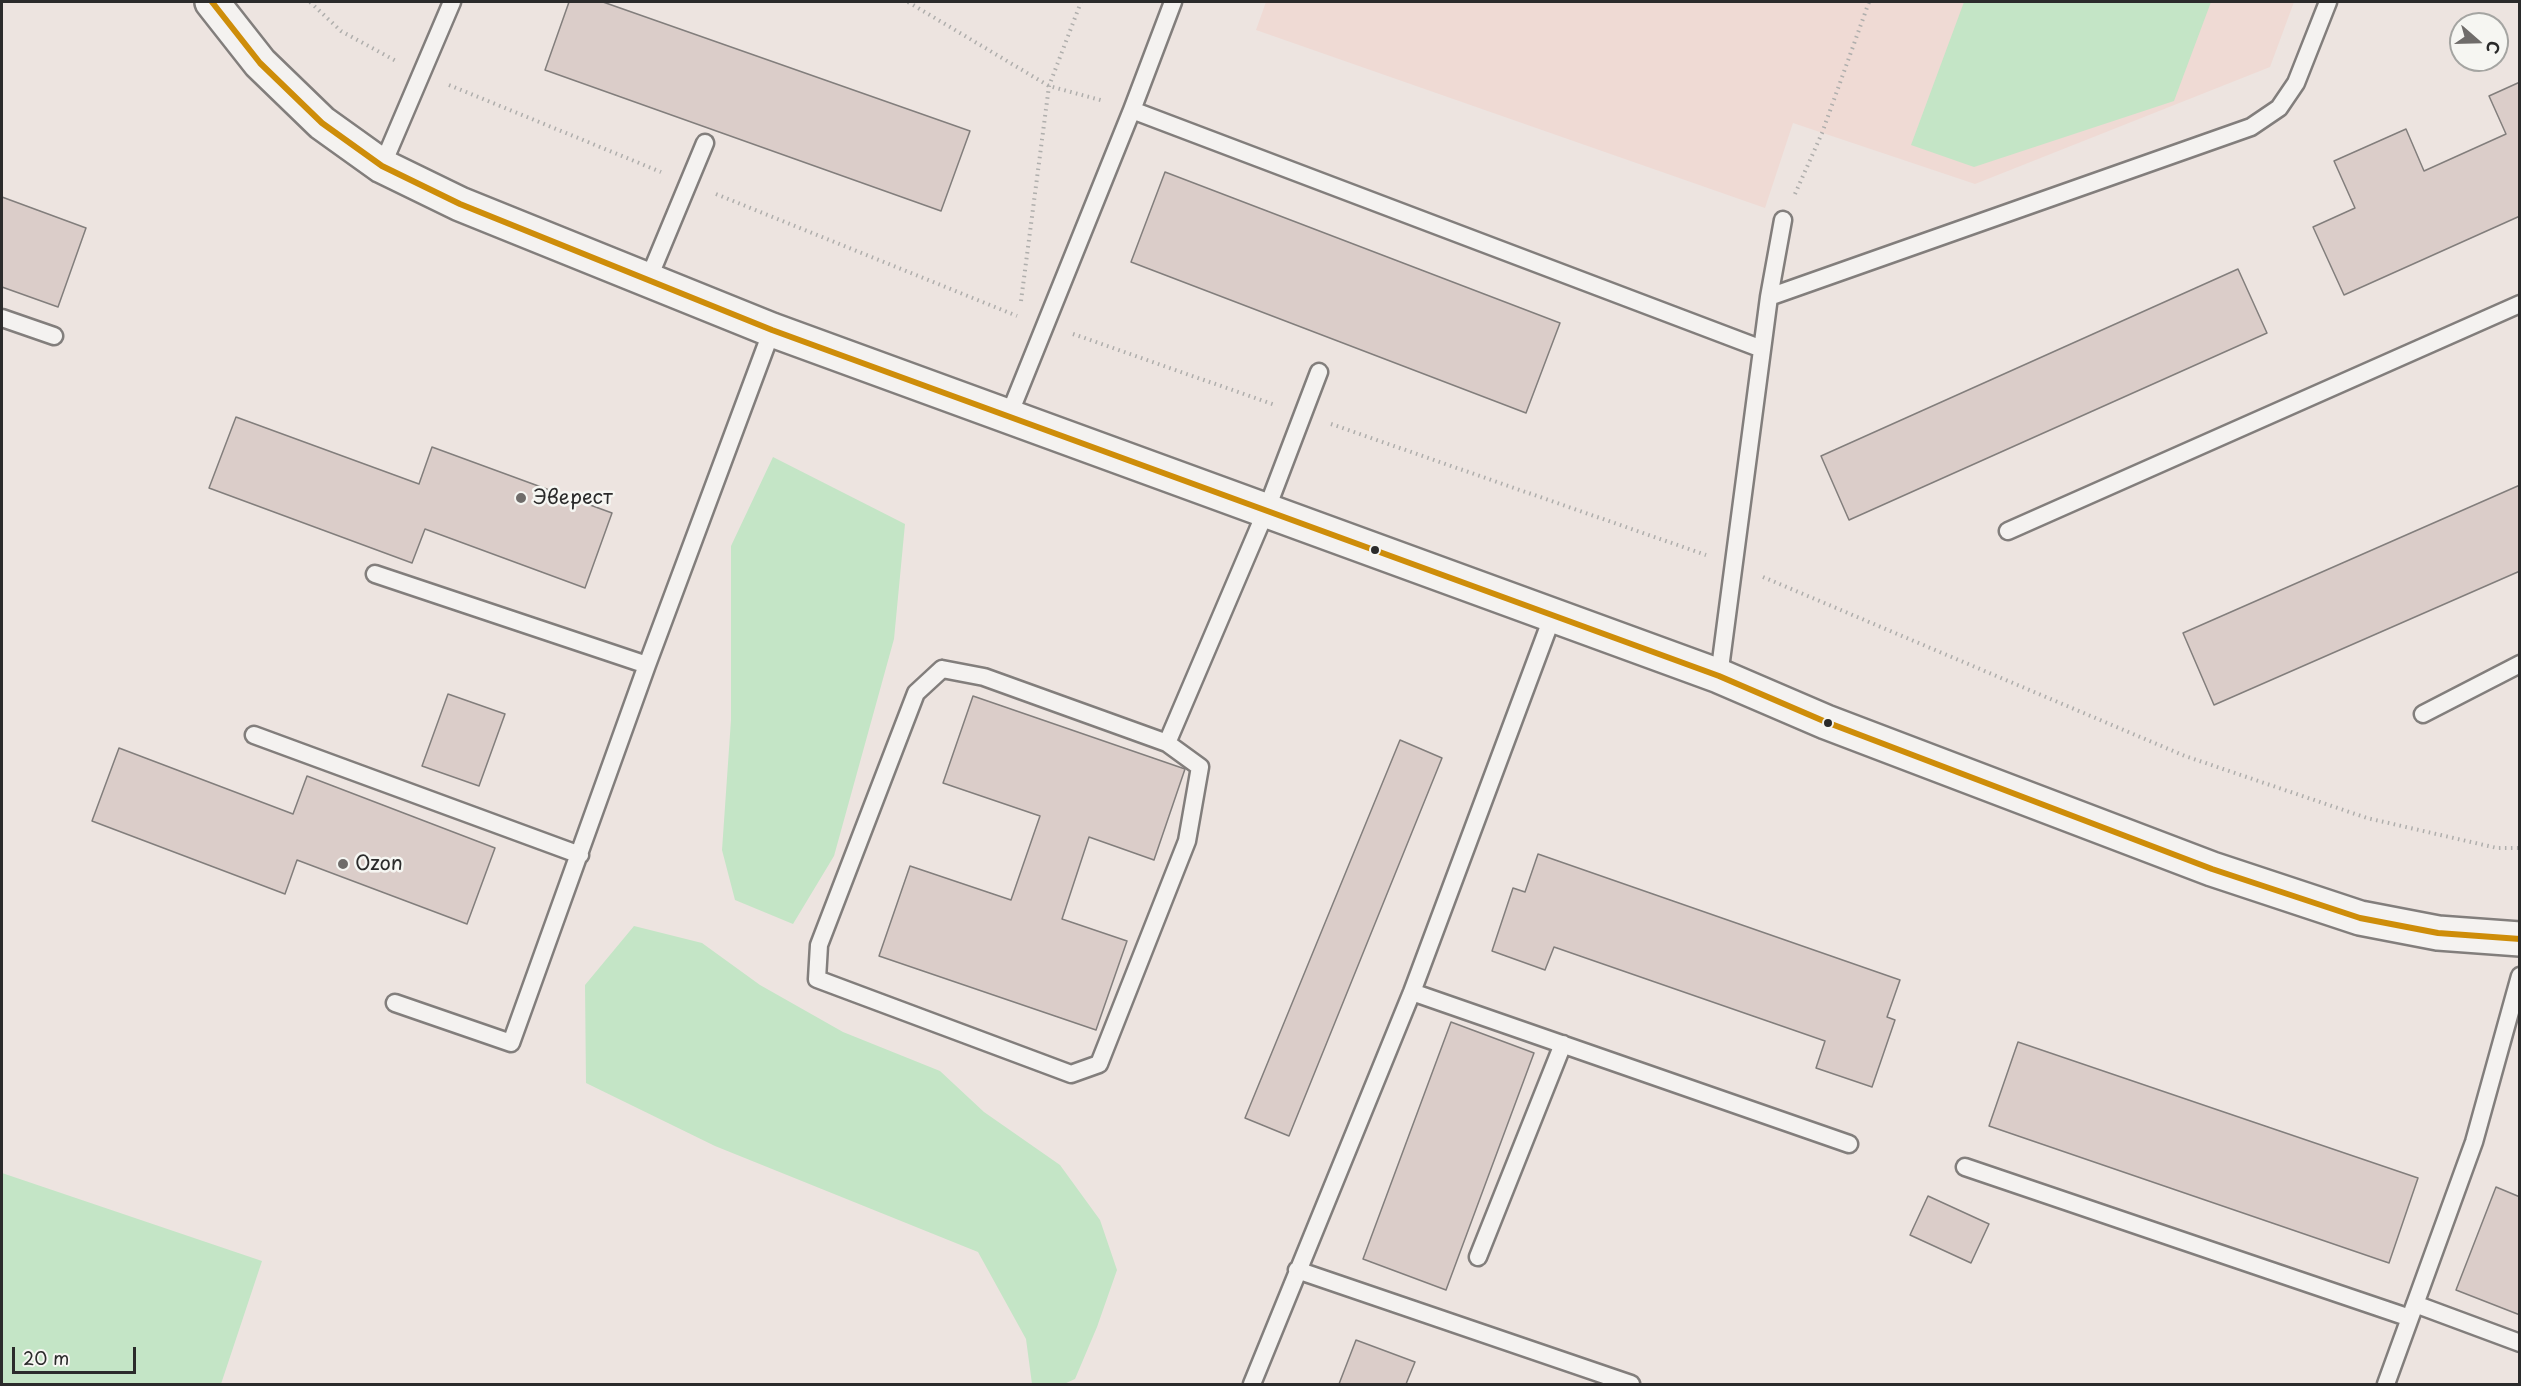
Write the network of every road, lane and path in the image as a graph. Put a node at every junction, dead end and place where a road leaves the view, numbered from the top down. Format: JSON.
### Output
{"nodes":[{"id":1,"x":212,"y":2,"type":"edge"},
{"id":2,"x":310,"y":2,"type":"edge"},
{"id":3,"x":452,"y":2,"type":"edge"},
{"id":4,"x":908,"y":2,"type":"edge"},
{"id":5,"x":1081,"y":2,"type":"edge"},
{"id":6,"x":1173,"y":2,"type":"edge"},
{"id":7,"x":1869,"y":2,"type":"edge"},
{"id":8,"x":2328,"y":2,"type":"edge"},
{"id":9,"x":422,"y":74,"type":"junction"},
{"id":10,"x":1049,"y":86,"type":"junction"},
{"id":11,"x":1132,"y":110,"type":"junction"},
{"id":12,"x":705,"y":143,"type":"dead end"},
{"id":13,"x":382,"y":166,"type":"junction"},
{"id":14,"x":689,"y":183,"type":"junction"},
{"id":15,"x":1783,"y":220,"type":"joint"},
{"id":16,"x":648,"y":280,"type":"junction"},
{"id":17,"x":1769,"y":297,"type":"junction"},
{"id":18,"x":2520,"y":303,"type":"edge"},
{"id":19,"x":1018,"y":317,"type":"junction"},
{"id":20,"x":2,"y":318,"type":"edge"},
{"id":21,"x":1045,"y":325,"type":"junction"},
{"id":22,"x":772,"y":330,"type":"junction"},
{"id":23,"x":54,"y":336,"type":"dead end"},
{"id":24,"x":1762,"y":349,"type":"junction"},
{"id":25,"x":1319,"y":372,"type":"dead end"},
{"id":26,"x":1008,"y":415,"type":"junction"},
{"id":27,"x":1303,"y":415,"type":"junction"},
{"id":28,"x":1266,"y":511,"type":"junction"},
{"id":29,"x":2007,"y":531,"type":"dead end"},
{"id":30,"x":1735,"y":565,"type":"junction"},
{"id":31,"x":375,"y":574,"type":"dead end"},
{"id":32,"x":1553,"y":615,"type":"junction"},
{"id":33,"x":2520,"y":664,"type":"edge"},
{"id":34,"x":646,"y":665,"type":"junction"},
{"id":35,"x":1719,"y":676,"type":"junction"},
{"id":36,"x":2423,"y":714,"type":"dead end"},
{"id":37,"x":254,"y":735,"type":"dead end"},
{"id":38,"x":1167,"y":743,"type":"junction"},
{"id":39,"x":2520,"y":848,"type":"edge"},
{"id":40,"x":580,"y":855,"type":"junction"},
{"id":41,"x":2520,"y":939,"type":"edge"},
{"id":42,"x":2520,"y":976,"type":"edge"},
{"id":43,"x":1412,"y":992,"type":"junction"},
{"id":44,"x":395,"y":1003,"type":"dead end"},
{"id":45,"x":1563,"y":1044,"type":"junction"},
{"id":46,"x":1849,"y":1144,"type":"dead end"},
{"id":47,"x":1965,"y":1167,"type":"dead end"},
{"id":48,"x":1478,"y":1257,"type":"dead end"},
{"id":49,"x":1297,"y":1270,"type":"junction"},
{"id":50,"x":2413,"y":1311,"type":"junction"},
{"id":51,"x":2520,"y":1343,"type":"edge"},
{"id":52,"x":1252,"y":1384,"type":"edge"},
{"id":53,"x":1631,"y":1384,"type":"edge"},
{"id":54,"x":2386,"y":1384,"type":"edge"}],
"edges":[{"from":1,"to":13,"type":"street"},
{"from":2,"to":9,"type":"path"},
{"from":3,"to":9,"type":"lane"},
{"from":4,"to":10,"type":"path"},
{"from":5,"to":10,"type":"path"},
{"from":6,"to":11,"type":"lane"},
{"from":7,"to":15,"type":"path"},
{"from":8,"to":17,"type":"lane"},
{"from":9,"to":13,"type":"lane"},
{"from":9,"to":14,"type":"path"},
{"from":10,"to":11,"type":"path"},
{"from":10,"to":19,"type":"path"},
{"from":11,"to":21,"type":"lane"},
{"from":11,"to":24,"type":"lane"},
{"from":12,"to":14,"type":"lane"},
{"from":13,"to":16,"type":"street"},
{"from":14,"to":16,"type":"lane"},
{"from":14,"to":19,"type":"path"},
{"from":15,"to":17,"type":"lane"},
{"from":16,"to":22,"type":"street"},
{"from":17,"to":24,"type":"lane"},
{"from":18,"to":29,"type":"lane"},
{"from":19,"to":21,"type":"path"},
{"from":20,"to":23,"type":"lane"},
{"from":21,"to":26,"type":"lane"},
{"from":21,"to":27,"type":"path"},
{"from":22,"to":26,"type":"street"},
{"from":22,"to":34,"type":"lane"},
{"from":24,"to":30,"type":"lane"},
{"from":25,"to":27,"type":"lane"},
{"from":26,"to":28,"type":"street"},
{"from":27,"to":28,"type":"lane"},
{"from":27,"to":30,"type":"path"},
{"from":28,"to":32,"type":"street"},
{"from":28,"to":38,"type":"lane"},
{"from":30,"to":35,"type":"lane"},
{"from":30,"to":39,"type":"path"},
{"from":31,"to":34,"type":"lane"},
{"from":32,"to":35,"type":"street"},
{"from":32,"to":43,"type":"lane"},
{"from":33,"to":36,"type":"lane"},
{"from":34,"to":40,"type":"lane"},
{"from":35,"to":41,"type":"street"},
{"from":37,"to":40,"type":"lane"},
{"from":38,"to":38,"type":"lane"},
{"from":40,"to":44,"type":"lane"},
{"from":42,"to":50,"type":"lane"},
{"from":43,"to":45,"type":"lane"},
{"from":43,"to":49,"type":"lane"},
{"from":45,"to":46,"type":"lane"},
{"from":45,"to":48,"type":"lane"},
{"from":47,"to":50,"type":"lane"},
{"from":49,"to":52,"type":"lane"},
{"from":49,"to":53,"type":"lane"},
{"from":50,"to":51,"type":"lane"},
{"from":50,"to":54,"type":"lane"}]}
